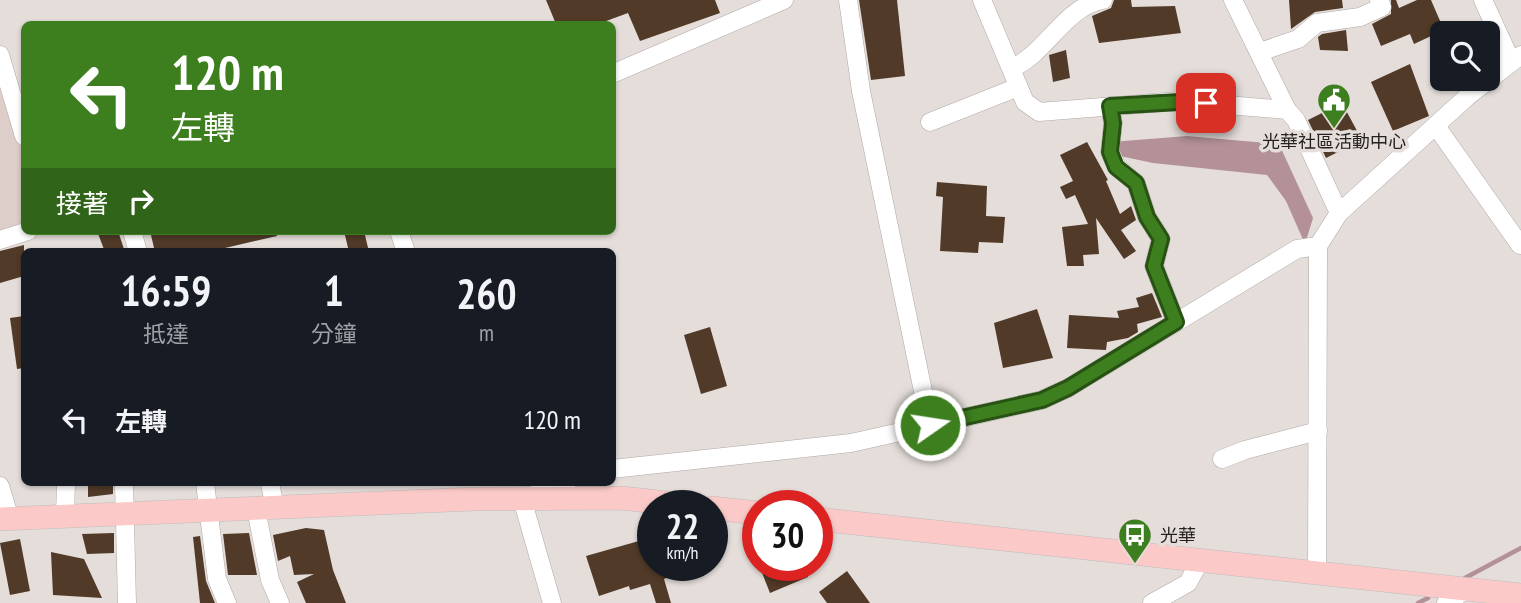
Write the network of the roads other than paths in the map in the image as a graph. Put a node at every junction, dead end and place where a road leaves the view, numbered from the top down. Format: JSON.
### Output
{"nodes":[{"id":1,"x":784,"y":0,"type":"edge"},
{"id":2,"x":848,"y":0,"type":"edge"},
{"id":3,"x":982,"y":0,"type":"edge"},
{"id":4,"x":1103,"y":0,"type":"edge"},
{"id":5,"x":1233,"y":0,"type":"edge"},
{"id":6,"x":1379,"y":0,"type":"edge"},
{"id":7,"x":1483,"y":0,"type":"edge"},
{"id":8,"x":1260,"y":52,"type":"junction"},
{"id":9,"x":0,"y":55,"type":"edge"},
{"id":10,"x":1516,"y":58,"type":"edge"},
{"id":11,"x":1012,"y":68,"type":"junction"},
{"id":12,"x":616,"y":72,"type":"edge"},
{"id":13,"x":1018,"y":86,"type":"junction"},
{"id":14,"x":1110,"y":106,"type":"junction"},
{"id":15,"x":1287,"y":110,"type":"junction"},
{"id":16,"x":930,"y":122,"type":"dead end"},
{"id":17,"x":21,"y":126,"type":"edge"},
{"id":18,"x":1436,"y":126,"type":"junction"},
{"id":19,"x":1339,"y":213,"type":"junction"},
{"id":20,"x":21,"y":233,"type":"edge"},
{"id":21,"x":0,"y":240,"type":"edge"},
{"id":22,"x":1520,"y":244,"type":"edge"},
{"id":23,"x":1318,"y":246,"type":"junction"},
{"id":24,"x":1176,"y":322,"type":"junction"},
{"id":25,"x":930,"y":425,"type":"junction"},
{"id":26,"x":1318,"y":431,"type":"junction"},
{"id":27,"x":1222,"y":459,"type":"dead end"},
{"id":28,"x":616,"y":469,"type":"edge"},
{"id":29,"x":0,"y":486,"type":"edge"},
{"id":30,"x":65,"y":486,"type":"edge"},
{"id":31,"x":124,"y":486,"type":"edge"},
{"id":32,"x":205,"y":486,"type":"edge"},
{"id":33,"x":270,"y":486,"type":"edge"},
{"id":34,"x":559,"y":486,"type":"edge"},
{"id":35,"x":473,"y":491,"type":"edge"},
{"id":36,"x":522,"y":499,"type":"junction"},
{"id":37,"x":637,"y":500,"type":"edge"},
{"id":38,"x":208,"y":508,"type":"junction"},
{"id":39,"x":266,"y":509,"type":"junction"},
{"id":40,"x":125,"y":513,"type":"junction"},
{"id":41,"x":65,"y":517,"type":"junction"},
{"id":42,"x":5,"y":519,"type":"edge"},
{"id":43,"x":833,"y":521,"type":"edge"},
{"id":44,"x":1201,"y":559,"type":"junction"},
{"id":45,"x":1317,"y":573,"type":"junction"},
{"id":46,"x":1466,"y":590,"type":"junction"},
{"id":47,"x":1521,"y":595,"type":"edge"},
{"id":48,"x":127,"y":603,"type":"edge"},
{"id":49,"x":227,"y":603,"type":"edge"},
{"id":50,"x":280,"y":603,"type":"edge"},
{"id":51,"x":552,"y":603,"type":"edge"},
{"id":52,"x":1152,"y":603,"type":"edge"},
{"id":53,"x":1446,"y":603,"type":"edge"}],
"edges":[{"from":1,"to":12,"type":"street"},
{"from":2,"to":25,"type":"street"},
{"from":3,"to":11,"type":"street"},
{"from":4,"to":11,"type":"street"},
{"from":5,"to":8,"type":"street"},
{"from":6,"to":8,"type":"street"},
{"from":7,"to":10,"type":"street"},
{"from":8,"to":15,"type":"street"},
{"from":9,"to":17,"type":"street"},
{"from":10,"to":18,"type":"street"},
{"from":11,"to":13,"type":"street"},
{"from":13,"to":14,"type":"street"},
{"from":13,"to":16,"type":"street"},
{"from":14,"to":15,"type":"street"},
{"from":14,"to":24,"type":"street"},
{"from":15,"to":19,"type":"street"},
{"from":18,"to":19,"type":"street"},
{"from":18,"to":22,"type":"street"},
{"from":19,"to":23,"type":"street"},
{"from":20,"to":21,"type":"street"},
{"from":23,"to":24,"type":"street"},
{"from":23,"to":26,"type":"street"},
{"from":24,"to":25,"type":"street"},
{"from":25,"to":28,"type":"street"},
{"from":26,"to":27,"type":"street"},
{"from":26,"to":45,"type":"street"},
{"from":29,"to":42,"type":"street"},
{"from":30,"to":41,"type":"street"},
{"from":31,"to":40,"type":"street"},
{"from":32,"to":38,"type":"street"},
{"from":33,"to":39,"type":"street"},
{"from":34,"to":36,"type":"street"},
{"from":35,"to":36,"type":"main road"},
{"from":35,"to":39,"type":"main road"},
{"from":36,"to":37,"type":"main road"},
{"from":36,"to":51,"type":"street"},
{"from":38,"to":39,"type":"main road"},
{"from":38,"to":40,"type":"main road"},
{"from":38,"to":49,"type":"street"},
{"from":39,"to":50,"type":"street"},
{"from":40,"to":41,"type":"main road"},
{"from":40,"to":48,"type":"street"},
{"from":41,"to":42,"type":"main road"},
{"from":43,"to":44,"type":"main road"},
{"from":44,"to":45,"type":"main road"},
{"from":44,"to":52,"type":"street"},
{"from":45,"to":46,"type":"main road"},
{"from":46,"to":47,"type":"main road"},
{"from":46,"to":53,"type":"street"}]}
